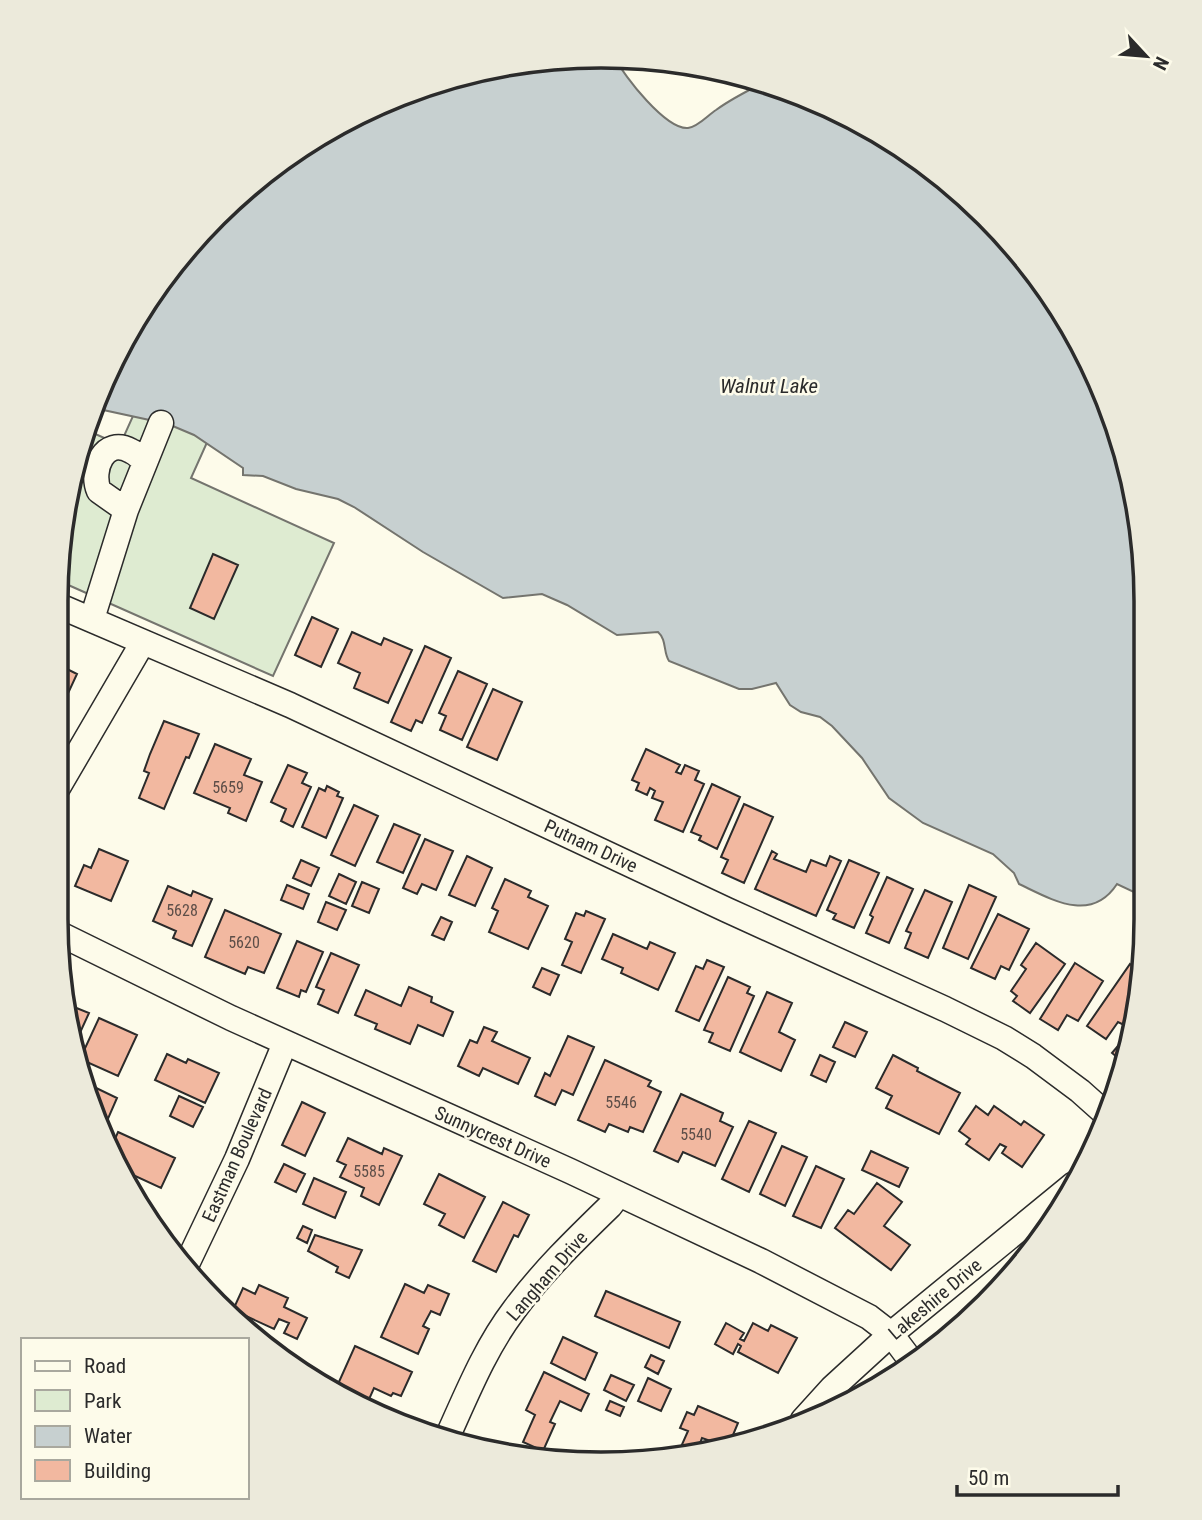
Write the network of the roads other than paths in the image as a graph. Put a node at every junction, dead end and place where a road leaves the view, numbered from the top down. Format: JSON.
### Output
{"nodes":[{"id":1,"x":161,"y":423,"type":"dead end"},
{"id":2,"x":145,"y":462,"type":"junction"},
{"id":3,"x":126,"y":510,"type":"junction"},
{"id":4,"x":68,"y":609,"type":"edge"},
{"id":5,"x":92,"y":619,"type":"junction"},
{"id":6,"x":143,"y":642,"type":"junction"},
{"id":7,"x":68,"y":770,"type":"edge"},
{"id":8,"x":69,"y":938,"type":"edge"},
{"id":9,"x":285,"y":1043,"type":"junction"},
{"id":10,"x":1099,"y":1108,"type":"edge"},
{"id":11,"x":619,"y":1194,"type":"junction"},
{"id":12,"x":1052,"y":1202,"type":"edge"},
{"id":13,"x":190,"y":1258,"type":"edge"},
{"id":14,"x":891,"y":1334,"type":"junction"},
{"id":15,"x":907,"y":1355,"type":"edge"},
{"id":16,"x":815,"y":1407,"type":"edge"},
{"id":17,"x":451,"y":1430,"type":"edge"}],
"edges":[{"from":1,"to":2,"type":"street"},
{"from":2,"to":3,"type":"street"},
{"from":2,"to":3,"type":"street"},
{"from":3,"to":5,"type":"street"},
{"from":4,"to":5,"type":"street","name":"Putnam Drive"},
{"from":5,"to":6,"type":"street","name":"Putnam Drive"},
{"from":6,"to":7,"type":"street"},
{"from":6,"to":10,"type":"street","name":"Putnam Drive"},
{"from":8,"to":9,"type":"street","name":"Sunnycrest Drive"},
{"from":9,"to":11,"type":"street","name":"Sunnycrest Drive"},
{"from":9,"to":13,"type":"street","name":"Eastman Boulevard"},
{"from":11,"to":14,"type":"street","name":"Sunnycrest Drive"},
{"from":11,"to":17,"type":"street","name":"Langham Drive"},
{"from":12,"to":14,"type":"street","name":"Lakeshire Drive"},
{"from":14,"to":15,"type":"street","name":"Sunnycrest Drive"},
{"from":14,"to":16,"type":"street","name":"Lakeshire Drive"}]}
